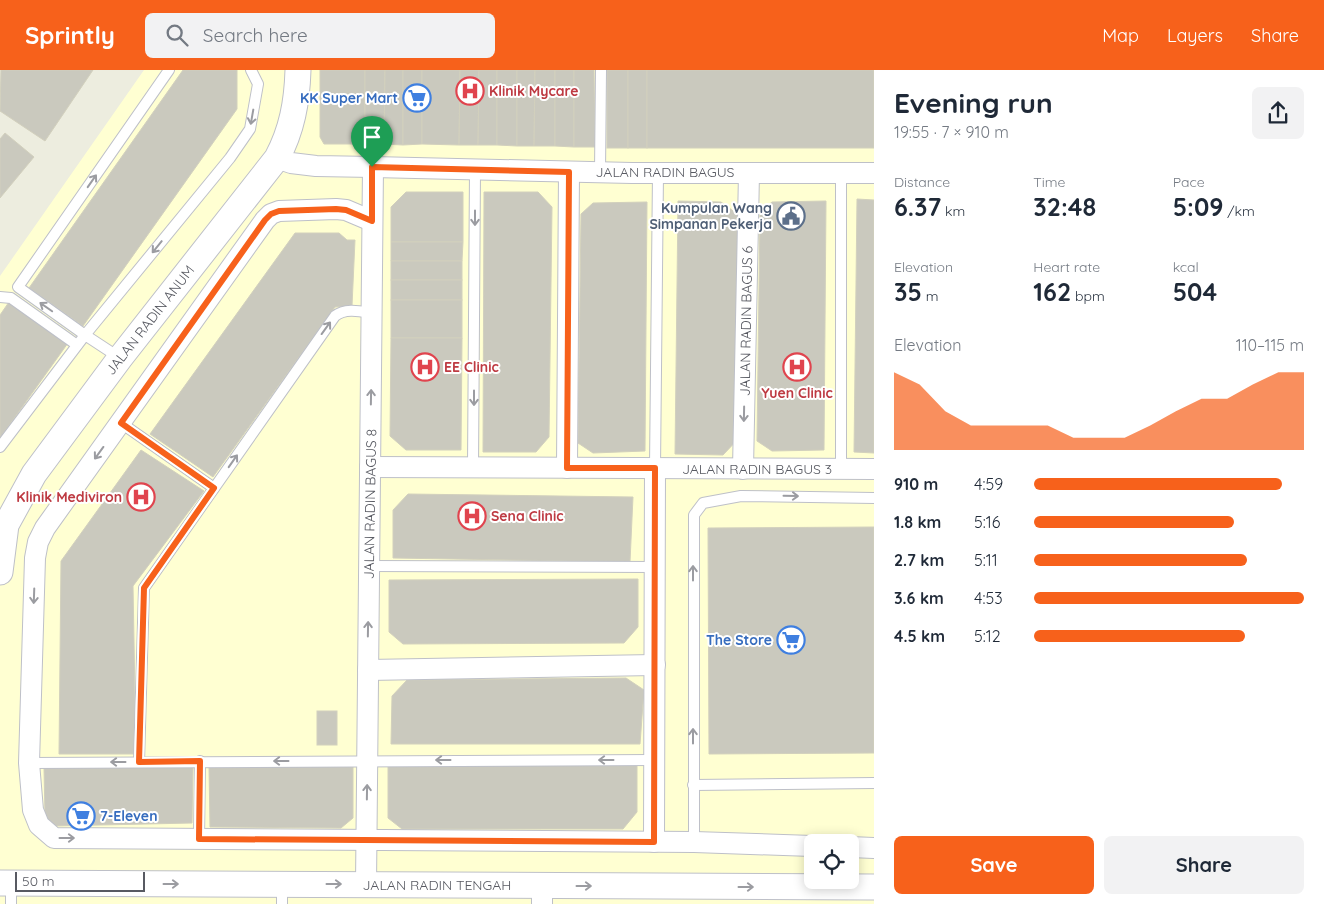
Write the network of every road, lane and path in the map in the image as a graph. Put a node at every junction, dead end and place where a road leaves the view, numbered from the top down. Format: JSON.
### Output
{"nodes":[{"id":1,"x":169,"y":70,"type":"edge"},
{"id":2,"x":251,"y":70,"type":"edge"},
{"id":3,"x":298,"y":70,"type":"edge"},
{"id":4,"x":601,"y":70,"type":"edge"},
{"id":5,"x":277,"y":158,"type":"junction"},
{"id":6,"x":372,"y":167,"type":"junction"},
{"id":7,"x":476,"y":170,"type":"junction"},
{"id":8,"x":569,"y":172,"type":"junction"},
{"id":9,"x":600,"y":172,"type":"junction"},
{"id":10,"x":658,"y":173,"type":"junction"},
{"id":11,"x":749,"y":173,"type":"junction"},
{"id":12,"x":874,"y":173,"type":"edge"},
{"id":13,"x":841,"y":174,"type":"junction"},
{"id":14,"x":372,"y":221,"type":"junction"},
{"id":15,"x":0,"y":297,"type":"edge"},
{"id":16,"x":371,"y":312,"type":"junction"},
{"id":17,"x":86,"y":335,"type":"junction"},
{"id":18,"x":77,"y":345,"type":"junction"},
{"id":19,"x":120,"y":358,"type":"junction"},
{"id":20,"x":121,"y":423,"type":"junction"},
{"id":21,"x":0,"y":447,"type":"edge"},
{"id":22,"x":370,"y":466,"type":"junction"},
{"id":23,"x":474,"y":467,"type":"junction"},
{"id":24,"x":567,"y":468,"type":"junction"},
{"id":25,"x":655,"y":468,"type":"junction"},
{"id":26,"x":743,"y":469,"type":"junction"},
{"id":27,"x":841,"y":469,"type":"junction"},
{"id":28,"x":874,"y":469,"type":"edge"},
{"id":29,"x":214,"y":488,"type":"junction"},
{"id":30,"x":874,"y":498,"type":"edge"},
{"id":31,"x":369,"y":566,"type":"junction"},
{"id":32,"x":655,"y":567,"type":"junction"},
{"id":33,"x":0,"y":572,"type":"edge"},
{"id":34,"x":655,"y":665,"type":"junction"},
{"id":35,"x":368,"y":670,"type":"junction"},
{"id":36,"x":367,"y":760,"type":"junction"},
{"id":37,"x":654,"y":760,"type":"junction"},
{"id":38,"x":200,"y":761,"type":"junction"},
{"id":39,"x":29,"y":762,"type":"junction"},
{"id":40,"x":139,"y":762,"type":"junction"},
{"id":41,"x":874,"y":783,"type":"edge"},
{"id":42,"x":693,"y":785,"type":"junction"},
{"id":43,"x":199,"y":839,"type":"junction"},
{"id":44,"x":366,"y":840,"type":"junction"},
{"id":45,"x":654,"y":842,"type":"junction"},
{"id":46,"x":694,"y":842,"type":"junction"},
{"id":47,"x":804,"y":846,"type":"edge"},
{"id":48,"x":859,"y":847,"type":"edge"},
{"id":49,"x":874,"y":848,"type":"edge"},
{"id":50,"x":366,"y":884,"type":"junction"},
{"id":51,"x":874,"y":887,"type":"edge"},
{"id":52,"x":7,"y":890,"type":"edge"},
{"id":53,"x":282,"y":894,"type":"edge"},
{"id":54,"x":542,"y":895,"type":"edge"}],
"edges":[{"from":17,"to":1,"type":"lane","one_way":true},
{"from":2,"to":17,"type":"lane","one_way":true},
{"from":3,"to":5,"type":"street","name":"JALAN RADIN ANUM"},
{"from":4,"to":9,"type":"lane"},
{"from":5,"to":6,"type":"street","name":"JALAN RADIN BAGUS"},
{"from":5,"to":19,"type":"street","name":"JALAN RADIN ANUM"},
{"from":6,"to":7,"type":"street","name":"JALAN RADIN BAGUS"},
{"from":6,"to":14,"type":"street","name":"JALAN RADIN BAGUS 8"},
{"from":7,"to":8,"type":"street","name":"JALAN RADIN BAGUS"},
{"from":7,"to":23,"type":"lane","one_way":true},
{"from":8,"to":9,"type":"street","name":"JALAN RADIN BAGUS"},
{"from":8,"to":24,"type":"street"},
{"from":9,"to":10,"type":"street","name":"JALAN RADIN BAGUS"},
{"from":10,"to":11,"type":"street","name":"JALAN RADIN BAGUS"},
{"from":10,"to":25,"type":"lane"},
{"from":11,"to":13,"type":"street","name":"JALAN RADIN BAGUS"},
{"from":11,"to":26,"type":"street","name":"JALAN RADIN BAGUS 6","one_way":true},
{"from":12,"to":13,"type":"street","name":"JALAN RADIN BAGUS"},
{"from":13,"to":27,"type":"lane"},
{"from":14,"to":16,"type":"street","name":"JALAN RADIN BAGUS 8"},
{"from":14,"to":20,"type":"street"},
{"from":15,"to":18,"type":"lane"},
{"from":22,"to":16,"type":"street","name":"JALAN RADIN BAGUS 8","one_way":true},
{"from":29,"to":16,"type":"lane","one_way":true},
{"from":17,"to":18,"type":"lane"},
{"from":17,"to":19,"type":"lane"},
{"from":18,"to":21,"type":"lane"},
{"from":19,"to":33,"type":"street","name":"JALAN RADIN ANUM"},
{"from":20,"to":29,"type":"lane"},
{"from":20,"to":39,"type":"street","one_way":true},
{"from":22,"to":23,"type":"street","name":"JALAN RADIN BAGUS 3"},
{"from":22,"to":31,"type":"street","name":"JALAN RADIN BAGUS 8"},
{"from":23,"to":24,"type":"street","name":"JALAN RADIN BAGUS 3"},
{"from":24,"to":25,"type":"street","name":"JALAN RADIN BAGUS 3"},
{"from":25,"to":26,"type":"street","name":"JALAN RADIN BAGUS 3"},
{"from":25,"to":32,"type":"street"},
{"from":26,"to":27,"type":"street","name":"JALAN RADIN BAGUS 3"},
{"from":27,"to":28,"type":"street","name":"JALAN RADIN BAGUS 3"},
{"from":29,"to":40,"type":"lane"},
{"from":42,"to":30,"type":"lane","one_way":true},
{"from":31,"to":32,"type":"lane"},
{"from":35,"to":31,"type":"street","name":"JALAN RADIN BAGUS 8","one_way":true},
{"from":32,"to":34,"type":"street"},
{"from":34,"to":35,"type":"street"},
{"from":34,"to":37,"type":"street"},
{"from":35,"to":36,"type":"street","name":"JALAN RADIN BAGUS 8"},
{"from":37,"to":36,"type":"lane","one_way":true},
{"from":36,"to":38,"type":"lane","one_way":true},
{"from":44,"to":36,"type":"street","name":"JALAN RADIN BAGUS 8","one_way":true},
{"from":37,"to":45,"type":"street"},
{"from":38,"to":40,"type":"lane"},
{"from":38,"to":43,"type":"lane"},
{"from":40,"to":39,"type":"lane","one_way":true},
{"from":39,"to":43,"type":"street","one_way":true},
{"from":41,"to":42,"type":"lane"},
{"from":42,"to":46,"type":"lane"},
{"from":43,"to":44,"type":"street"},
{"from":44,"to":45,"type":"street"},
{"from":44,"to":50,"type":"street","name":"JALAN RADIN BAGUS 8"},
{"from":45,"to":46,"type":"street"},
{"from":46,"to":47,"type":"street"},
{"from":48,"to":49,"type":"street"},
{"from":53,"to":50,"type":"street","name":"JALAN RADIN TENGAH","one_way":true},
{"from":50,"to":54,"type":"street","name":"JALAN RADIN TENGAH"},
{"from":54,"to":51,"type":"street","name":"JALAN RADIN TENGAH","one_way":true},
{"from":52,"to":53,"type":"street","name":"JALAN RADIN TENGAH","one_way":true}]}
